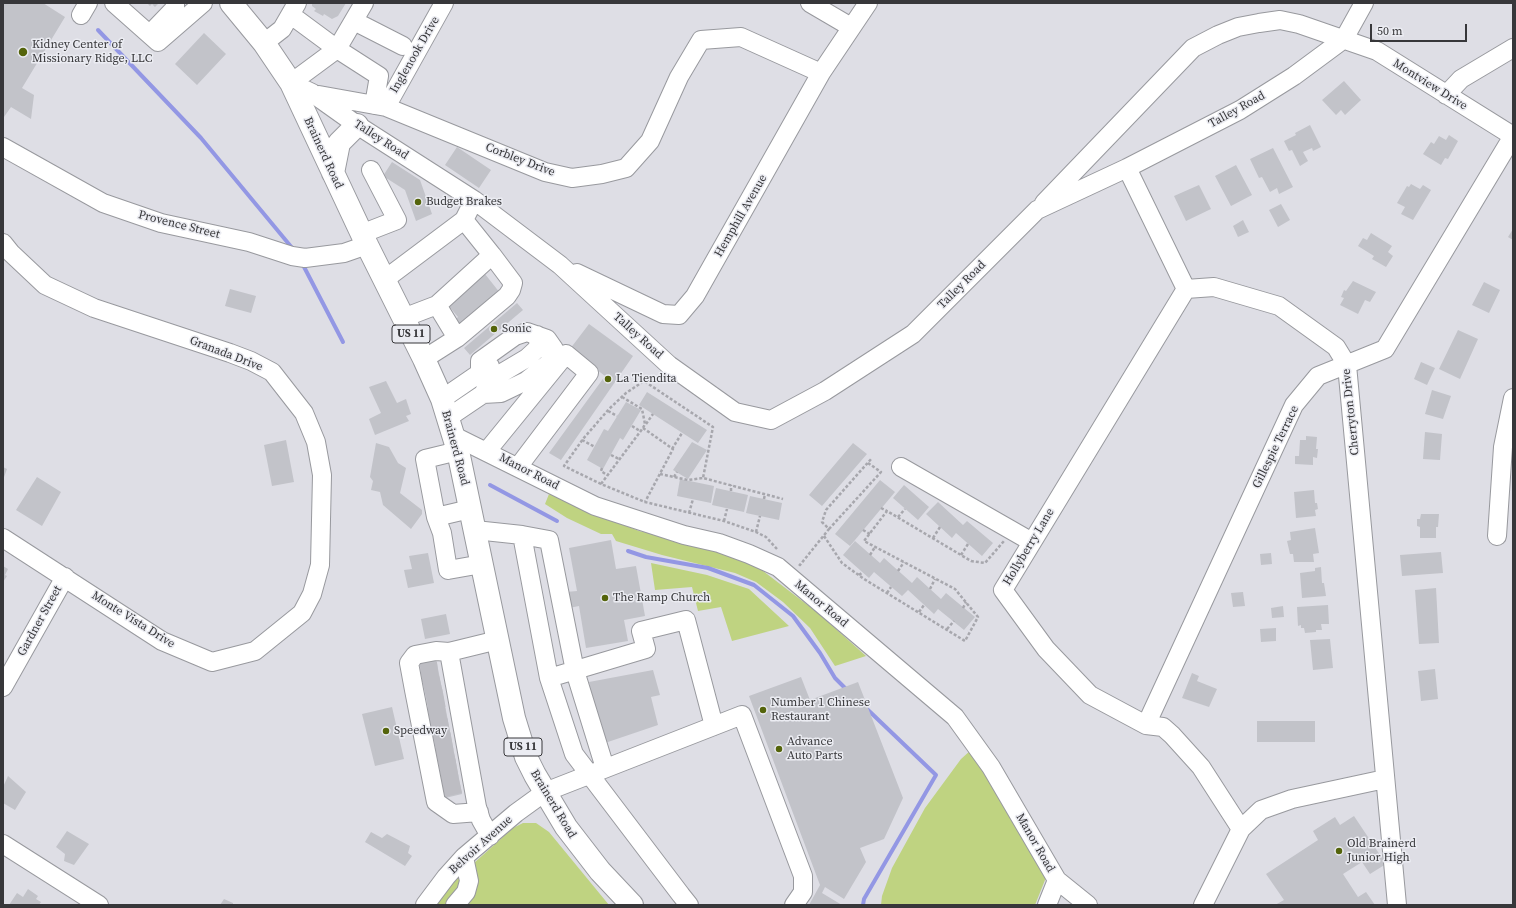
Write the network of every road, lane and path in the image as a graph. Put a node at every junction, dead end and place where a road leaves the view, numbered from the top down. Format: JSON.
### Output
{"nodes":[{"id":1,"x":114,"y":3,"type":"edge"},
{"id":2,"x":175,"y":3,"type":"edge"},
{"id":3,"x":203,"y":3,"type":"edge"},
{"id":4,"x":231,"y":3,"type":"edge"},
{"id":5,"x":364,"y":3,"type":"edge"},
{"id":6,"x":444,"y":3,"type":"edge"},
{"id":7,"x":810,"y":3,"type":"edge"},
{"id":8,"x":868,"y":3,"type":"edge"},
{"id":9,"x":1364,"y":3,"type":"edge"},
{"id":10,"x":294,"y":9,"type":"edge"},
{"id":11,"x":354,"y":21,"type":"junction"},
{"id":12,"x":851,"y":27,"type":"junction"},
{"id":13,"x":150,"y":34,"type":"junction"},
{"id":14,"x":1344,"y":39,"type":"junction"},
{"id":15,"x":264,"y":43,"type":"junction"},
{"id":16,"x":403,"y":46,"type":"dead end"},
{"id":17,"x":1513,"y":48,"type":"edge"},
{"id":18,"x":337,"y":49,"type":"junction"},
{"id":19,"x":822,"y":73,"type":"junction"},
{"id":20,"x":291,"y":83,"type":"junction"},
{"id":21,"x":312,"y":93,"type":"junction"},
{"id":22,"x":1446,"y":95,"type":"junction"},
{"id":23,"x":380,"y":106,"type":"junction"},
{"id":24,"x":357,"y":125,"type":"junction"},
{"id":25,"x":1513,"y":136,"type":"edge"},
{"id":26,"x":3,"y":147,"type":"edge"},
{"id":27,"x":1128,"y":168,"type":"junction"},
{"id":28,"x":371,"y":170,"type":"dead end"},
{"id":29,"x":332,"y":173,"type":"junction"},
{"id":30,"x":474,"y":200,"type":"junction"},
{"id":31,"x":1037,"y":210,"type":"junction"},
{"id":32,"x":464,"y":220,"type":"junction"},
{"id":33,"x":364,"y":239,"type":"junction"},
{"id":34,"x":3,"y":243,"type":"edge"},
{"id":35,"x":492,"y":255,"type":"junction"},
{"id":36,"x":560,"y":264,"type":"junction"},
{"id":37,"x":384,"y":280,"type":"junction"},
{"id":38,"x":1186,"y":289,"type":"junction"},
{"id":39,"x":437,"y":304,"type":"junction"},
{"id":40,"x":403,"y":318,"type":"junction"},
{"id":41,"x":457,"y":338,"type":"junction"},
{"id":42,"x":424,"y":359,"type":"junction"},
{"id":43,"x":1347,"y":365,"type":"junction"},
{"id":44,"x":622,"y":397,"type":"junction"},
{"id":45,"x":1513,"y":398,"type":"edge"},
{"id":46,"x":608,"y":410,"type":"junction"},
{"id":47,"x":653,"y":414,"type":"dead end"},
{"id":48,"x":617,"y":416,"type":"dead end"},
{"id":49,"x":645,"y":424,"type":"junction"},
{"id":50,"x":451,"y":426,"type":"junction"},
{"id":51,"x":632,"y":426,"type":"dead end"},
{"id":52,"x":643,"y":428,"type":"junction"},
{"id":53,"x":640,"y":431,"type":"junction"},
{"id":54,"x":682,"y":433,"type":"dead end"},
{"id":55,"x":582,"y":440,"type":"junction"},
{"id":56,"x":595,"y":447,"type":"dead end"},
{"id":57,"x":672,"y":449,"type":"junction"},
{"id":58,"x":487,"y":451,"type":"junction"},
{"id":59,"x":611,"y":455,"type":"dead end"},
{"id":60,"x":872,"y":458,"type":"dead end"},
{"id":61,"x":619,"y":459,"type":"junction"},
{"id":62,"x":868,"y":463,"type":"junction"},
{"id":63,"x":518,"y":467,"type":"junction"},
{"id":64,"x":901,"y":467,"type":"dead end"},
{"id":65,"x":602,"y":468,"type":"dead end"},
{"id":66,"x":677,"y":472,"type":"dead end"},
{"id":67,"x":660,"y":474,"type":"junction"},
{"id":68,"x":608,"y":475,"type":"junction"},
{"id":69,"x":674,"y":477,"type":"junction"},
{"id":70,"x":703,"y":478,"type":"junction"},
{"id":71,"x":601,"y":484,"type":"junction"},
{"id":72,"x":731,"y":485,"type":"junction"},
{"id":73,"x":730,"y":491,"type":"dead end"},
{"id":74,"x":765,"y":494,"type":"junction"},
{"id":75,"x":692,"y":499,"type":"dead end"},
{"id":76,"x":764,"y":499,"type":"dead end"},
{"id":77,"x":783,"y":499,"type":"dead end"},
{"id":78,"x":645,"y":502,"type":"junction"},
{"id":79,"x":727,"y":508,"type":"dead end"},
{"id":80,"x":881,"y":508,"type":"dead end"},
{"id":81,"x":905,"y":509,"type":"dead end"},
{"id":82,"x":887,"y":511,"type":"junction"},
{"id":83,"x":689,"y":513,"type":"junction"},
{"id":84,"x":760,"y":516,"type":"dead end"},
{"id":85,"x":436,"y":517,"type":"junction"},
{"id":86,"x":898,"y":517,"type":"junction"},
{"id":87,"x":472,"y":520,"type":"junction"},
{"id":88,"x":724,"y":521,"type":"junction"},
{"id":89,"x":940,"y":526,"type":"dead end"},
{"id":90,"x":829,"y":529,"type":"junction"},
{"id":91,"x":863,"y":530,"type":"dead end"},
{"id":92,"x":756,"y":532,"type":"junction"},
{"id":93,"x":870,"y":534,"type":"junction"},
{"id":94,"x":522,"y":535,"type":"junction"},
{"id":95,"x":824,"y":536,"type":"junction"},
{"id":96,"x":1497,"y":536,"type":"dead end"},
{"id":97,"x":3,"y":538,"type":"edge"},
{"id":98,"x":933,"y":538,"type":"junction"},
{"id":99,"x":1004,"y":541,"type":"dead end"},
{"id":100,"x":1032,"y":542,"type":"junction"},
{"id":101,"x":968,"y":544,"type":"dead end"},
{"id":102,"x":875,"y":547,"type":"junction"},
{"id":103,"x":781,"y":552,"type":"dead end"},
{"id":104,"x":870,"y":554,"type":"dead end"},
{"id":105,"x":961,"y":555,"type":"junction"},
{"id":106,"x":794,"y":560,"type":"dead end"},
{"id":107,"x":904,"y":562,"type":"junction"},
{"id":108,"x":482,"y":564,"type":"junction"},
{"id":109,"x":898,"y":571,"type":"dead end"},
{"id":110,"x":863,"y":572,"type":"dead end"},
{"id":111,"x":859,"y":575,"type":"junction"},
{"id":112,"x":65,"y":577,"type":"junction"},
{"id":113,"x":935,"y":579,"type":"junction"},
{"id":114,"x":891,"y":587,"type":"dead end"},
{"id":115,"x":930,"y":589,"type":"dead end"},
{"id":116,"x":887,"y":593,"type":"junction"},
{"id":117,"x":966,"y":602,"type":"junction"},
{"id":118,"x":924,"y":605,"type":"dead end"},
{"id":119,"x":963,"y":608,"type":"dead end"},
{"id":120,"x":919,"y":612,"type":"junction"},
{"id":121,"x":954,"y":622,"type":"dead end"},
{"id":122,"x":289,"y":624,"type":"joint"},
{"id":123,"x":947,"y":629,"type":"junction"},
{"id":124,"x":498,"y":640,"type":"junction"},
{"id":125,"x":575,"y":671,"type":"junction"},
{"id":126,"x":549,"y":678,"type":"junction"},
{"id":127,"x":3,"y":687,"type":"edge"},
{"id":128,"x":1146,"y":725,"type":"junction"},
{"id":129,"x":442,"y":726,"type":"junction"},
{"id":130,"x":714,"y":726,"type":"junction"},
{"id":131,"x":598,"y":772,"type":"junction"},
{"id":132,"x":1385,"y":779,"type":"junction"},
{"id":133,"x":545,"y":792,"type":"junction"},
{"id":134,"x":479,"y":812,"type":"junction"},
{"id":135,"x":1241,"y":829,"type":"junction"},
{"id":136,"x":490,"y":836,"type":"junction"},
{"id":137,"x":3,"y":844,"type":"edge"},
{"id":138,"x":464,"y":856,"type":"junction"},
{"id":139,"x":1057,"y":880,"type":"junction"},
{"id":140,"x":100,"y":905,"type":"edge"},
{"id":141,"x":425,"y":905,"type":"edge"},
{"id":142,"x":455,"y":905,"type":"edge"},
{"id":143,"x":632,"y":905,"type":"edge"},
{"id":144,"x":689,"y":905,"type":"edge"},
{"id":145,"x":794,"y":905,"type":"edge"},
{"id":146,"x":1047,"y":905,"type":"edge"},
{"id":147,"x":1088,"y":905,"type":"edge"},
{"id":148,"x":1203,"y":905,"type":"edge"},
{"id":149,"x":1397,"y":905,"type":"edge"}],
"edges":[{"from":1,"to":13,"type":"street"},
{"from":2,"to":13,"type":"street"},
{"from":3,"to":13,"type":"street"},
{"from":4,"to":15,"type":"main road","name":"Brainerd Road","number":"US 11"},
{"from":5,"to":11,"type":"street"},
{"from":6,"to":23,"type":"street","name":"Inglenook Drive"},
{"from":7,"to":12,"type":"street"},
{"from":8,"to":12,"type":"street","name":"Hemphill Avenue"},
{"from":9,"to":14,"type":"street","name":"Talley Road"},
{"from":10,"to":15,"type":"street"},
{"from":10,"to":18,"type":"street"},
{"from":11,"to":16,"type":"street"},
{"from":11,"to":18,"type":"street"},
{"from":12,"to":19,"type":"street","name":"Hemphill Avenue"},
{"from":14,"to":22,"type":"street","name":"Montview Drive"},
{"from":14,"to":27,"type":"street","name":"Talley Road"},
{"from":14,"to":31,"type":"street","name":"Talley Road"},
{"from":15,"to":20,"type":"main road","name":"Brainerd Road","number":"US 11"},
{"from":17,"to":22,"type":"street"},
{"from":18,"to":20,"type":"street"},
{"from":18,"to":23,"type":"street"},
{"from":19,"to":23,"type":"street","name":"Corbley Drive"},
{"from":19,"to":36,"type":"street","name":"Hemphill Avenue"},
{"from":20,"to":21,"type":"street","name":"Talley Road"},
{"from":20,"to":29,"type":"main road","name":"Brainerd Road","number":"US 11"},
{"from":21,"to":23,"type":"street","name":"Corbley Drive"},
{"from":21,"to":24,"type":"street","name":"Talley Road"},
{"from":22,"to":25,"type":"street","name":"Montview Drive"},
{"from":24,"to":29,"type":"main road"},
{"from":24,"to":30,"type":"street","name":"Talley Road"},
{"from":25,"to":43,"type":"street","name":"Gillespie Terrace"},
{"from":26,"to":33,"type":"street","name":"Provence Street"},
{"from":27,"to":31,"type":"street","name":"Talley Road"},
{"from":27,"to":38,"type":"street"},
{"from":28,"to":33,"type":"street","name":"Provence Street"},
{"from":29,"to":33,"type":"main road","name":"Brainerd Road","number":"US 11"},
{"from":30,"to":32,"type":"street"},
{"from":30,"to":36,"type":"street","name":"Talley Road"},
{"from":31,"to":36,"type":"street","name":"Talley Road"},
{"from":32,"to":35,"type":"street"},
{"from":32,"to":37,"type":"street"},
{"from":33,"to":37,"type":"main road","name":"Brainerd Road","number":"US 11"},
{"from":34,"to":122,"type":"street","name":"Granada Drive"},
{"from":35,"to":39,"type":"street"},
{"from":35,"to":41,"type":"street"},
{"from":37,"to":40,"type":"main road","name":"Brainerd Road","number":"US 11"},
{"from":38,"to":43,"type":"street","name":"Cherryton Drive"},
{"from":38,"to":100,"type":"street","name":"Hollyberry Lane"},
{"from":39,"to":40,"type":"street"},
{"from":39,"to":41,"type":"street"},
{"from":40,"to":42,"type":"main road","name":"Brainerd Road","number":"US 11"},
{"from":41,"to":42,"type":"street"},
{"from":42,"to":50,"type":"main road","name":"Brainerd Road","number":"US 11"},
{"from":43,"to":128,"type":"street","name":"Gillespie Terrace"},
{"from":43,"to":132,"type":"street","name":"Cherryton Drive"},
{"from":44,"to":46,"type":"path"},
{"from":44,"to":49,"type":"path"},
{"from":44,"to":70,"type":"path"},
{"from":45,"to":96,"type":"street"},
{"from":46,"to":48,"type":"path"},
{"from":46,"to":55,"type":"path"},
{"from":47,"to":49,"type":"path"},
{"from":49,"to":52,"type":"path"},
{"from":50,"to":50,"type":"street"},
{"from":50,"to":58,"type":"street","name":"Manor Road"},
{"from":50,"to":85,"type":"street"},
{"from":50,"to":87,"type":"main road","name":"Brainerd Road","number":"US 11"},
{"from":51,"to":53,"type":"path"},
{"from":52,"to":53,"type":"path"},
{"from":52,"to":57,"type":"path"},
{"from":53,"to":61,"type":"path"},
{"from":54,"to":57,"type":"path"},
{"from":55,"to":56,"type":"path"},
{"from":55,"to":71,"type":"path"},
{"from":57,"to":67,"type":"path"},
{"from":58,"to":63,"type":"street","name":"Manor Road"},
{"from":58,"to":63,"type":"street"},
{"from":59,"to":61,"type":"path"},
{"from":60,"to":62,"type":"path"},
{"from":61,"to":68,"type":"path"},
{"from":62,"to":90,"type":"path"},
{"from":62,"to":90,"type":"path"},
{"from":63,"to":139,"type":"street","name":"Manor Road"},
{"from":64,"to":100,"type":"street"},
{"from":65,"to":68,"type":"path"},
{"from":66,"to":69,"type":"path"},
{"from":67,"to":69,"type":"path"},
{"from":67,"to":78,"type":"path"},
{"from":68,"to":71,"type":"path"},
{"from":69,"to":70,"type":"path"},
{"from":70,"to":72,"type":"path"},
{"from":71,"to":78,"type":"path"},
{"from":72,"to":73,"type":"path"},
{"from":72,"to":74,"type":"path"},
{"from":74,"to":76,"type":"path"},
{"from":74,"to":77,"type":"path"},
{"from":75,"to":83,"type":"path"},
{"from":78,"to":83,"type":"path"},
{"from":79,"to":88,"type":"path"},
{"from":80,"to":82,"type":"path"},
{"from":81,"to":86,"type":"path"},
{"from":82,"to":86,"type":"path"},
{"from":82,"to":93,"type":"path"},
{"from":83,"to":88,"type":"path"},
{"from":84,"to":92,"type":"path"},
{"from":85,"to":87,"type":"street"},
{"from":85,"to":108,"type":"street"},
{"from":86,"to":98,"type":"path"},
{"from":87,"to":94,"type":"street"},
{"from":87,"to":108,"type":"main road","name":"Brainerd Road","number":"US 11"},
{"from":88,"to":92,"type":"path"},
{"from":89,"to":98,"type":"path"},
{"from":90,"to":95,"type":"path"},
{"from":91,"to":93,"type":"path"},
{"from":92,"to":103,"type":"path"},
{"from":93,"to":102,"type":"path"},
{"from":94,"to":125,"type":"street"},
{"from":94,"to":126,"type":"street"},
{"from":95,"to":106,"type":"path"},
{"from":95,"to":111,"type":"path"},
{"from":97,"to":112,"type":"street","name":"Monte Vista Drive"},
{"from":98,"to":105,"type":"path"},
{"from":99,"to":105,"type":"path"},
{"from":100,"to":128,"type":"street","name":"Hollyberry Lane"},
{"from":101,"to":105,"type":"path"},
{"from":102,"to":104,"type":"path"},
{"from":102,"to":107,"type":"path"},
{"from":107,"to":109,"type":"path"},
{"from":107,"to":113,"type":"path"},
{"from":108,"to":124,"type":"main road","name":"Brainerd Road","number":"US 11"},
{"from":110,"to":111,"type":"path"},
{"from":111,"to":116,"type":"path"},
{"from":112,"to":122,"type":"street","name":"Monte Vista Drive"},
{"from":112,"to":127,"type":"street","name":"Gardner Street"},
{"from":113,"to":115,"type":"path"},
{"from":113,"to":117,"type":"path"},
{"from":114,"to":116,"type":"path"},
{"from":116,"to":120,"type":"path"},
{"from":117,"to":119,"type":"path"},
{"from":117,"to":123,"type":"path"},
{"from":118,"to":120,"type":"path"},
{"from":120,"to":123,"type":"path"},
{"from":121,"to":123,"type":"path"},
{"from":124,"to":129,"type":"street"},
{"from":124,"to":133,"type":"main road","name":"Brainerd Road","number":"US 11"},
{"from":125,"to":126,"type":"street"},
{"from":125,"to":130,"type":"street"},
{"from":125,"to":131,"type":"street"},
{"from":126,"to":131,"type":"street"},
{"from":128,"to":135,"type":"street","name":"Hollyberry Lane"},
{"from":129,"to":134,"type":"street"},
{"from":129,"to":134,"type":"street"},
{"from":130,"to":131,"type":"street","name":"Belvoir Avenue"},
{"from":130,"to":145,"type":"street","name":"Belvoir Avenue"},
{"from":131,"to":133,"type":"street","name":"Belvoir Avenue"},
{"from":131,"to":144,"type":"street"},
{"from":132,"to":135,"type":"street"},
{"from":132,"to":149,"type":"street","name":"Cherryton Drive"},
{"from":133,"to":136,"type":"street","name":"Belvoir Avenue"},
{"from":133,"to":143,"type":"main road","name":"Brainerd Road","number":"US 11"},
{"from":134,"to":136,"type":"street"},
{"from":135,"to":148,"type":"street"},
{"from":136,"to":138,"type":"street","name":"Belvoir Avenue"},
{"from":137,"to":140,"type":"street"},
{"from":138,"to":141,"type":"street","name":"Belvoir Avenue"},
{"from":138,"to":142,"type":"street"},
{"from":139,"to":146,"type":"street"},
{"from":139,"to":147,"type":"street","name":"Manor Road"}]}
